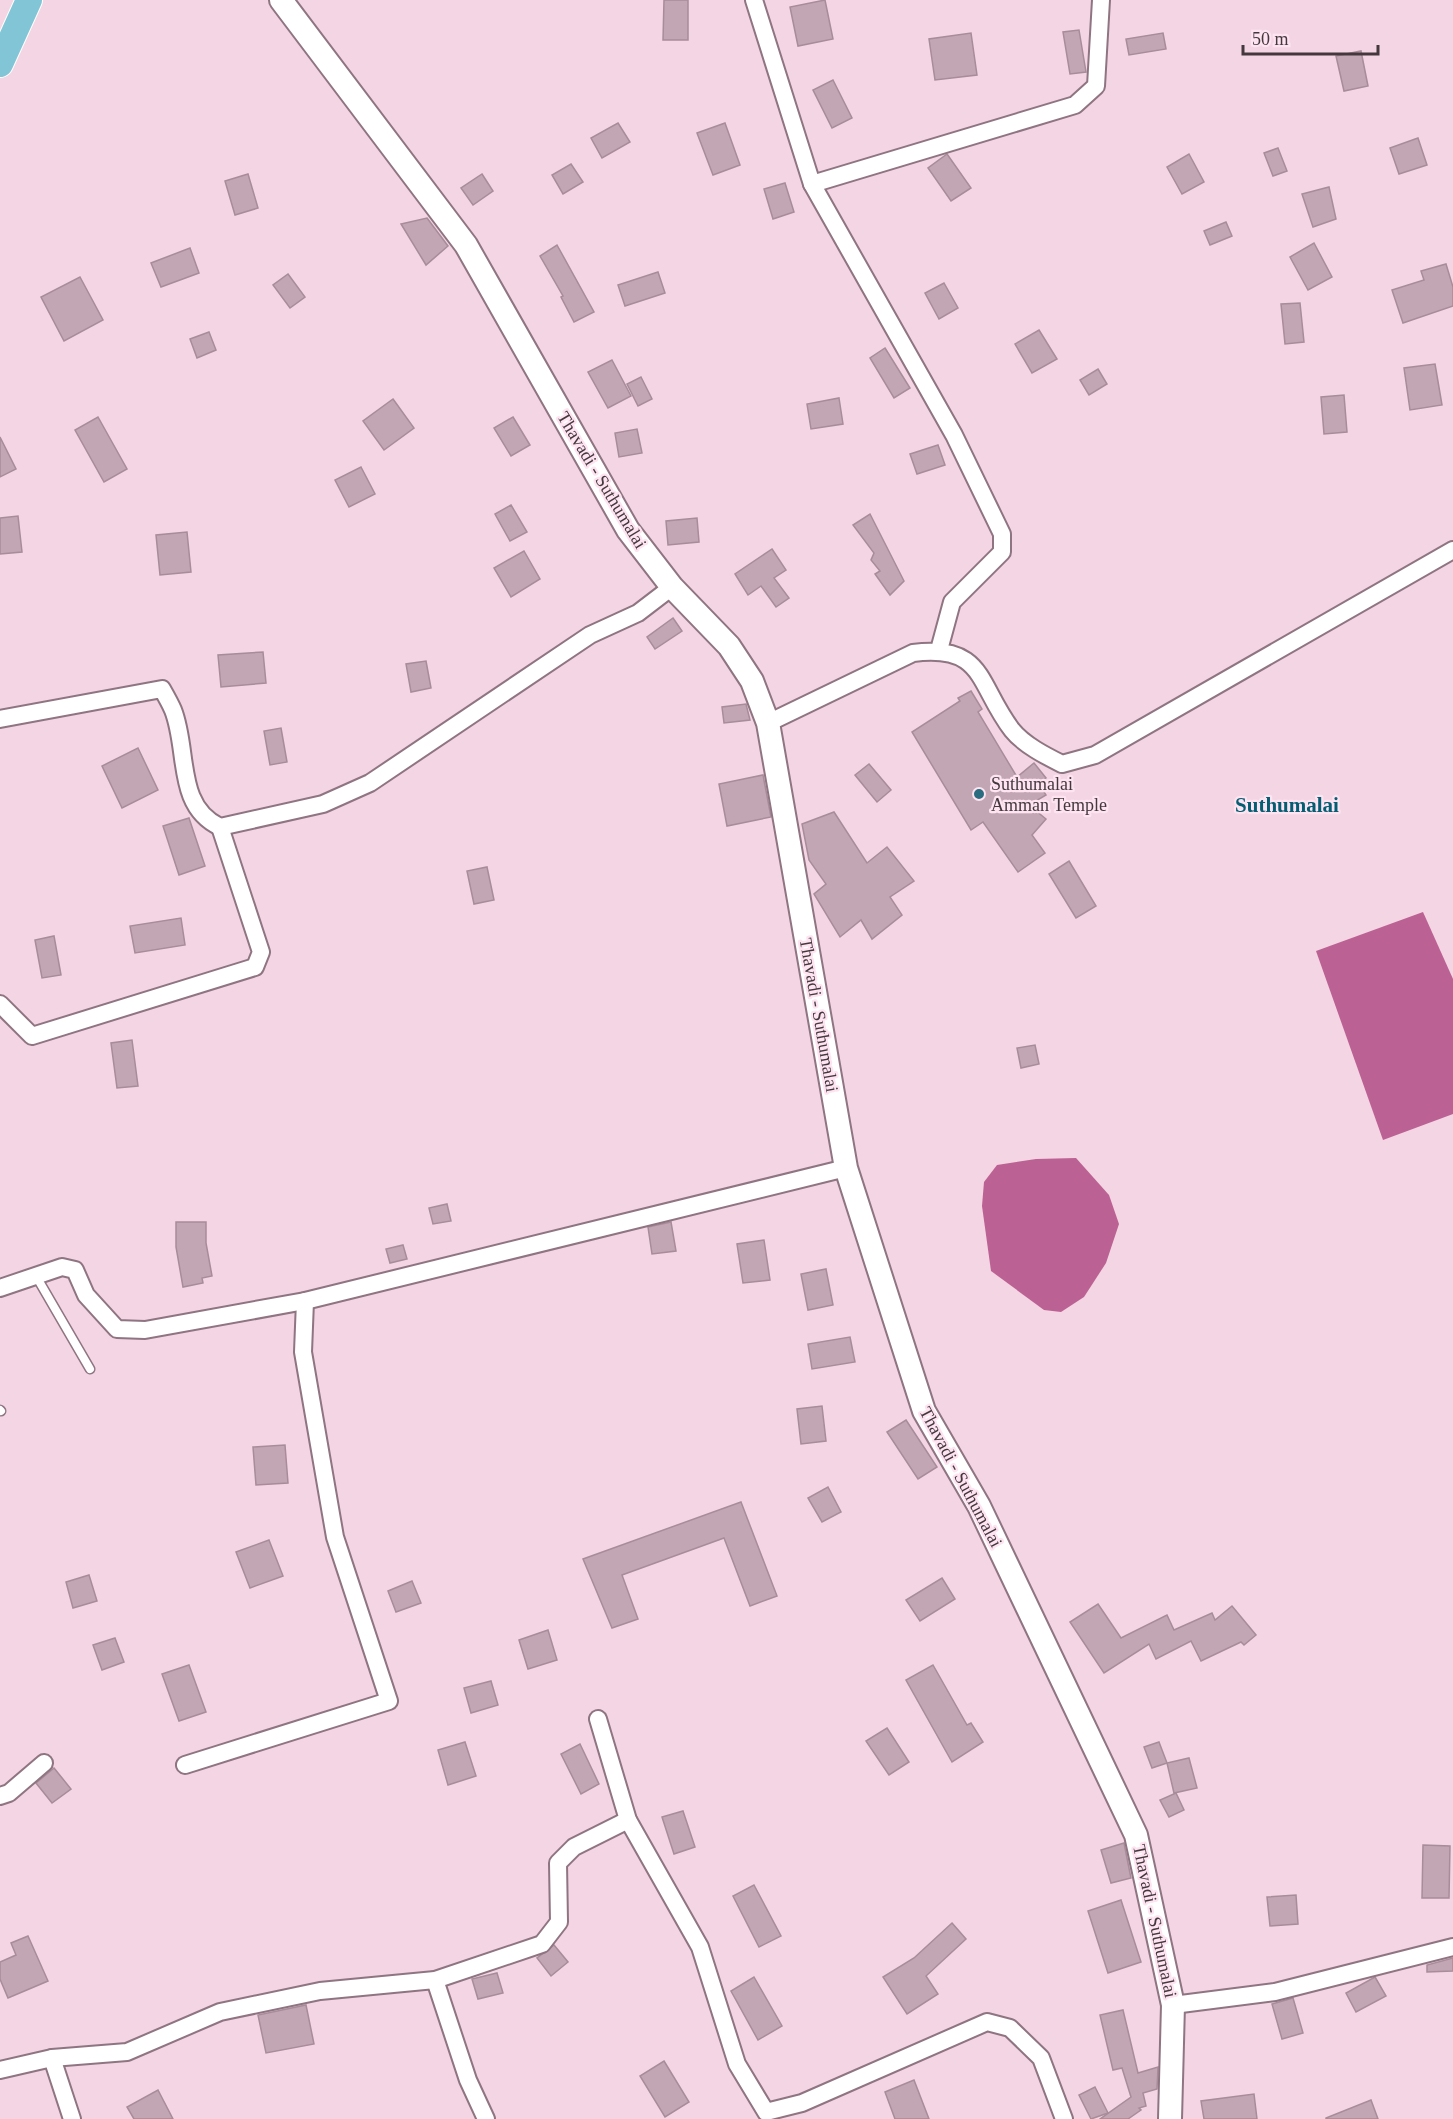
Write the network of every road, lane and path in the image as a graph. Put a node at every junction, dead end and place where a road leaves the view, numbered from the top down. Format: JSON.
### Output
{"nodes":[{"id":1,"x":29,"y":0,"type":"edge"},
{"id":2,"x":281,"y":0,"type":"edge"},
{"id":3,"x":754,"y":0,"type":"edge"},
{"id":4,"x":1101,"y":0,"type":"edge"},
{"id":5,"x":0,"y":64,"type":"edge"},
{"id":6,"x":812,"y":184,"type":"junction"},
{"id":7,"x":1453,"y":550,"type":"edge"},
{"id":8,"x":672,"y":587,"type":"junction"},
{"id":9,"x":939,"y":650,"type":"junction"},
{"id":10,"x":0,"y":719,"type":"edge"},
{"id":11,"x":768,"y":723,"type":"junction"},
{"id":12,"x":220,"y":827,"type":"junction"},
{"id":13,"x":0,"y":1004,"type":"edge"},
{"id":14,"x":846,"y":1168,"type":"junction"},
{"id":15,"x":36,"y":1276,"type":"junction"},
{"id":16,"x":0,"y":1288,"type":"edge"},
{"id":17,"x":305,"y":1301,"type":"junction"},
{"id":18,"x":90,"y":1369,"type":"dead end"},
{"id":19,"x":598,"y":1719,"type":"dead end"},
{"id":20,"x":44,"y":1763,"type":"dead end"},
{"id":21,"x":185,"y":1765,"type":"dead end"},
{"id":22,"x":0,"y":1796,"type":"edge"},
{"id":23,"x":628,"y":1820,"type":"junction"},
{"id":24,"x":1453,"y":1947,"type":"edge"},
{"id":25,"x":435,"y":1980,"type":"junction"},
{"id":26,"x":1173,"y":2005,"type":"junction"},
{"id":27,"x":52,"y":2058,"type":"junction"},
{"id":28,"x":1,"y":2066,"type":"edge"},
{"id":29,"x":72,"y":2119,"type":"edge"},
{"id":30,"x":486,"y":2119,"type":"edge"},
{"id":31,"x":1064,"y":2119,"type":"edge"},
{"id":32,"x":1170,"y":2119,"type":"edge"}],
"edges":[{"from":1,"to":5,"type":"main road"},
{"from":2,"to":8,"type":"main road","name":"Thavadi - Suthumalai"},
{"from":3,"to":6,"type":"street"},
{"from":4,"to":6,"type":"street"},
{"from":6,"to":9,"type":"street"},
{"from":7,"to":9,"type":"street"},
{"from":8,"to":11,"type":"main road","name":"Thavadi - Suthumalai"},
{"from":8,"to":12,"type":"street"},
{"from":9,"to":11,"type":"street"},
{"from":10,"to":12,"type":"street"},
{"from":11,"to":14,"type":"main road","name":"Thavadi - Suthumalai"},
{"from":12,"to":13,"type":"street"},
{"from":14,"to":17,"type":"street"},
{"from":14,"to":26,"type":"main road","name":"Thavadi - Suthumalai"},
{"from":15,"to":16,"type":"street"},
{"from":15,"to":17,"type":"street"},
{"from":15,"to":18,"type":"lane"},
{"from":17,"to":21,"type":"street"},
{"from":19,"to":23,"type":"street"},
{"from":20,"to":22,"type":"street"},
{"from":23,"to":25,"type":"street"},
{"from":23,"to":31,"type":"street"},
{"from":24,"to":26,"type":"street"},
{"from":25,"to":27,"type":"street"},
{"from":25,"to":30,"type":"street"},
{"from":26,"to":32,"type":"main road","name":"Thavadi - Suthumalai"},
{"from":27,"to":28,"type":"street"},
{"from":27,"to":29,"type":"street"}]}
